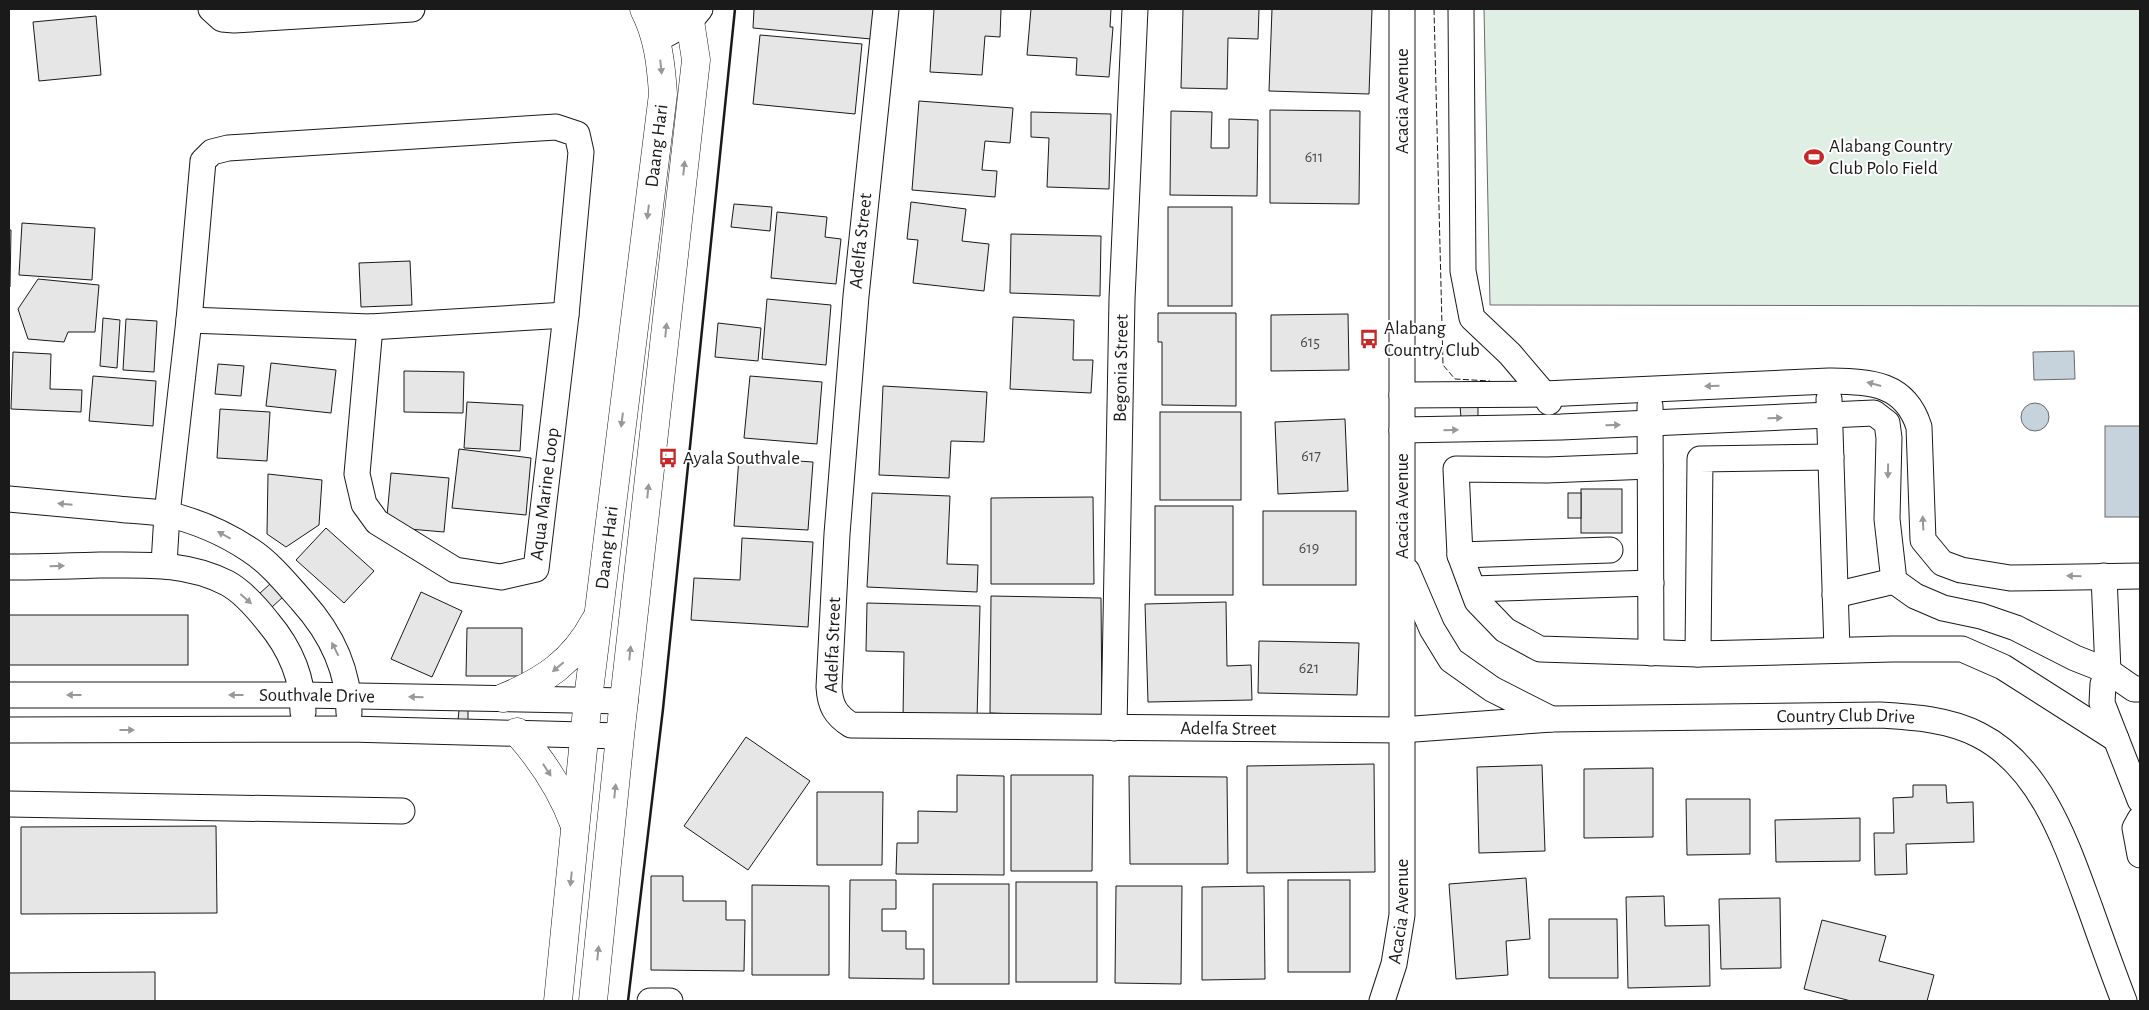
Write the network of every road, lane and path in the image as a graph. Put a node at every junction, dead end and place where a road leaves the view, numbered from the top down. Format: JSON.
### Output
{"nodes":[{"id":1,"x":211,"y":9,"type":"edge"},
{"id":2,"x":412,"y":9,"type":"edge"},
{"id":3,"x":644,"y":9,"type":"edge"},
{"id":4,"x":886,"y":9,"type":"edge"},
{"id":5,"x":1135,"y":9,"type":"edge"},
{"id":6,"x":1402,"y":9,"type":"edge"},
{"id":7,"x":1461,"y":9,"type":"edge"},
{"id":8,"x":690,"y":11,"type":"edge"},
{"id":9,"x":327,"y":12,"type":"edge"},
{"id":10,"x":656,"y":40,"type":"junction"},
{"id":11,"x":566,"y":315,"type":"junction"},
{"id":12,"x":190,"y":320,"type":"junction"},
{"id":13,"x":370,"y":327,"type":"junction"},
{"id":14,"x":1829,"y":381,"type":"junction"},
{"id":15,"x":1649,"y":388,"type":"junction"},
{"id":16,"x":1544,"y":394,"type":"junction"},
{"id":17,"x":1402,"y":396,"type":"junction"},
{"id":18,"x":1830,"y":415,"type":"junction"},
{"id":19,"x":1650,"y":423,"type":"junction"},
{"id":20,"x":1561,"y":427,"type":"junction"},
{"id":21,"x":1402,"y":430,"type":"junction"},
{"id":22,"x":1831,"y":458,"type":"junction"},
{"id":23,"x":1650,"y":466,"type":"junction"},
{"id":24,"x":9,"y":499,"type":"edge"},
{"id":25,"x":167,"y":514,"type":"junction"},
{"id":26,"x":1610,"y":550,"type":"dead end"},
{"id":27,"x":1460,"y":555,"type":"junction"},
{"id":28,"x":1402,"y":557,"type":"junction"},
{"id":29,"x":164,"y":564,"type":"junction"},
{"id":30,"x":9,"y":567,"type":"edge"},
{"id":31,"x":2104,"y":576,"type":"junction"},
{"id":32,"x":2140,"y":576,"type":"edge"},
{"id":33,"x":1894,"y":581,"type":"junction"},
{"id":34,"x":1651,"y":583,"type":"junction"},
{"id":35,"x":1473,"y":589,"type":"junction"},
{"id":36,"x":1835,"y":595,"type":"junction"},
{"id":37,"x":598,"y":616,"type":"junction"},
{"id":38,"x":1836,"y":650,"type":"junction"},
{"id":39,"x":1651,"y":653,"type":"junction"},
{"id":40,"x":1698,"y":654,"type":"junction"},
{"id":41,"x":2108,"y":671,"type":"junction"},
{"id":42,"x":2140,"y":689,"type":"edge"},
{"id":43,"x":9,"y":695,"type":"edge"},
{"id":44,"x":303,"y":695,"type":"junction"},
{"id":45,"x":349,"y":696,"type":"junction"},
{"id":46,"x":503,"y":698,"type":"junction"},
{"id":47,"x":588,"y":699,"type":"junction"},
{"id":48,"x":625,"y":701,"type":"junction"},
{"id":49,"x":1552,"y":719,"type":"junction"},
{"id":50,"x":302,"y":728,"type":"junction"},
{"id":51,"x":1114,"y":728,"type":"junction"},
{"id":52,"x":348,"y":729,"type":"junction"},
{"id":53,"x":9,"y":730,"type":"edge"},
{"id":54,"x":1401,"y":730,"type":"junction"},
{"id":55,"x":517,"y":732,"type":"junction"},
{"id":56,"x":585,"y":734,"type":"junction"},
{"id":57,"x":620,"y":736,"type":"junction"},
{"id":58,"x":2116,"y":739,"type":"junction"},
{"id":59,"x":2134,"y":767,"type":"edge"},
{"id":60,"x":2140,"y":800,"type":"edge"},
{"id":61,"x":9,"y":804,"type":"edge"},
{"id":62,"x":402,"y":812,"type":"dead end"},
{"id":63,"x":2140,"y":819,"type":"edge"},
{"id":64,"x":576,"y":830,"type":"junction"},
{"id":65,"x":2140,"y":855,"type":"edge"},
{"id":66,"x":558,"y":1001,"type":"edge"},
{"id":67,"x":593,"y":1001,"type":"edge"},
{"id":68,"x":650,"y":1001,"type":"edge"},
{"id":69,"x":670,"y":1001,"type":"edge"},
{"id":70,"x":1382,"y":1001,"type":"edge"},
{"id":71,"x":2124,"y":1001,"type":"edge"}],
"edges":[{"from":1,"to":9,"type":"street"},
{"from":2,"to":9,"type":"street"},
{"from":3,"to":10,"type":"main road","name":"Daang Hari"},
{"from":4,"to":51,"type":"street","name":"Adelfa Street"},
{"from":5,"to":51,"type":"street","name":"Begonia Street"},
{"from":6,"to":17,"type":"street","name":"Acacia Avenue"},
{"from":7,"to":16,"type":"street"},
{"from":8,"to":10,"type":"street"},
{"from":48,"to":8,"type":"main road","name":"Daang Hari","one_way":true},
{"from":10,"to":37,"type":"main road","name":"Daang Hari","one_way":true},
{"from":11,"to":12,"type":"street"},
{"from":11,"to":13,"type":"street"},
{"from":11,"to":13,"type":"street","name":"Aqua Marine Loop"},
{"from":12,"to":13,"type":"street"},
{"from":12,"to":25,"type":"street"},
{"from":14,"to":15,"type":"street","one_way":true},
{"from":14,"to":18,"type":"street"},
{"from":31,"to":14,"type":"street","one_way":true},
{"from":15,"to":16,"type":"street"},
{"from":15,"to":19,"type":"street"},
{"from":16,"to":17,"type":"street"},
{"from":16,"to":20,"type":"street"},
{"from":17,"to":21,"type":"street","name":"Acacia Avenue"},
{"from":19,"to":18,"type":"street","one_way":true},
{"from":18,"to":22,"type":"street"},
{"from":18,"to":33,"type":"street","one_way":true},
{"from":20,"to":19,"type":"street","one_way":true},
{"from":19,"to":23,"type":"street"},
{"from":21,"to":20,"type":"street","one_way":true},
{"from":21,"to":28,"type":"street","name":"Acacia Avenue"},
{"from":22,"to":36,"type":"street"},
{"from":22,"to":40,"type":"street"},
{"from":23,"to":27,"type":"street"},
{"from":23,"to":34,"type":"street"},
{"from":25,"to":24,"type":"street","one_way":true},
{"from":25,"to":29,"type":"street"},
{"from":45,"to":25,"type":"street","one_way":true},
{"from":26,"to":27,"type":"street"},
{"from":27,"to":35,"type":"street"},
{"from":28,"to":49,"type":"street"},
{"from":28,"to":54,"type":"street","name":"Acacia Avenue"},
{"from":30,"to":29,"type":"street","one_way":true},
{"from":29,"to":44,"type":"street","one_way":true},
{"from":31,"to":32,"type":"street"},
{"from":31,"to":41,"type":"street"},
{"from":33,"to":36,"type":"street"},
{"from":33,"to":41,"type":"street"},
{"from":34,"to":35,"type":"street"},
{"from":34,"to":39,"type":"street"},
{"from":35,"to":39,"type":"street"},
{"from":36,"to":38,"type":"street"},
{"from":37,"to":46,"type":"main road","one_way":true},
{"from":37,"to":47,"type":"main road","name":"Daang Hari"},
{"from":38,"to":40,"type":"street"},
{"from":38,"to":58,"type":"street"},
{"from":39,"to":40,"type":"street"},
{"from":41,"to":42,"type":"street"},
{"from":41,"to":58,"type":"street"},
{"from":44,"to":43,"type":"street","name":"Southvale Drive","one_way":true},
{"from":44,"to":45,"type":"street","name":"Southvale Drive"},
{"from":44,"to":50,"type":"street"},
{"from":46,"to":45,"type":"street","name":"Southvale Drive","one_way":true},
{"from":45,"to":52,"type":"street"},
{"from":46,"to":47,"type":"street","name":"Southvale Drive"},
{"from":47,"to":48,"type":"street","name":"Southvale Drive"},
{"from":47,"to":56,"type":"main road","name":"Daang Hari"},
{"from":48,"to":57,"type":"main road","name":"Daang Hari"},
{"from":49,"to":54,"type":"street","name":"Country Club Drive"},
{"from":49,"to":71,"type":"street","name":"Country Club Drive"},
{"from":50,"to":52,"type":"street","name":"Southvale Drive"},
{"from":53,"to":50,"type":"street","name":"Southvale Drive","one_way":true},
{"from":51,"to":54,"type":"street","name":"Adelfa Street"},
{"from":52,"to":55,"type":"street","name":"Southvale Drive"},
{"from":54,"to":70,"type":"street","name":"Acacia Avenue"},
{"from":55,"to":56,"type":"street","name":"Southvale Drive"},
{"from":55,"to":64,"type":"main road","one_way":true},
{"from":56,"to":57,"type":"street","name":"Southvale Drive"},
{"from":56,"to":64,"type":"main road","name":"Daang Hari"},
{"from":67,"to":57,"type":"main road","name":"Daang Hari","one_way":true},
{"from":58,"to":59,"type":"street"},
{"from":59,"to":60,"type":"street"},
{"from":61,"to":62,"type":"street"},
{"from":63,"to":65,"type":"street"},
{"from":64,"to":66,"type":"main road","name":"Daang Hari","one_way":true},
{"from":68,"to":69,"type":"street"}]}
